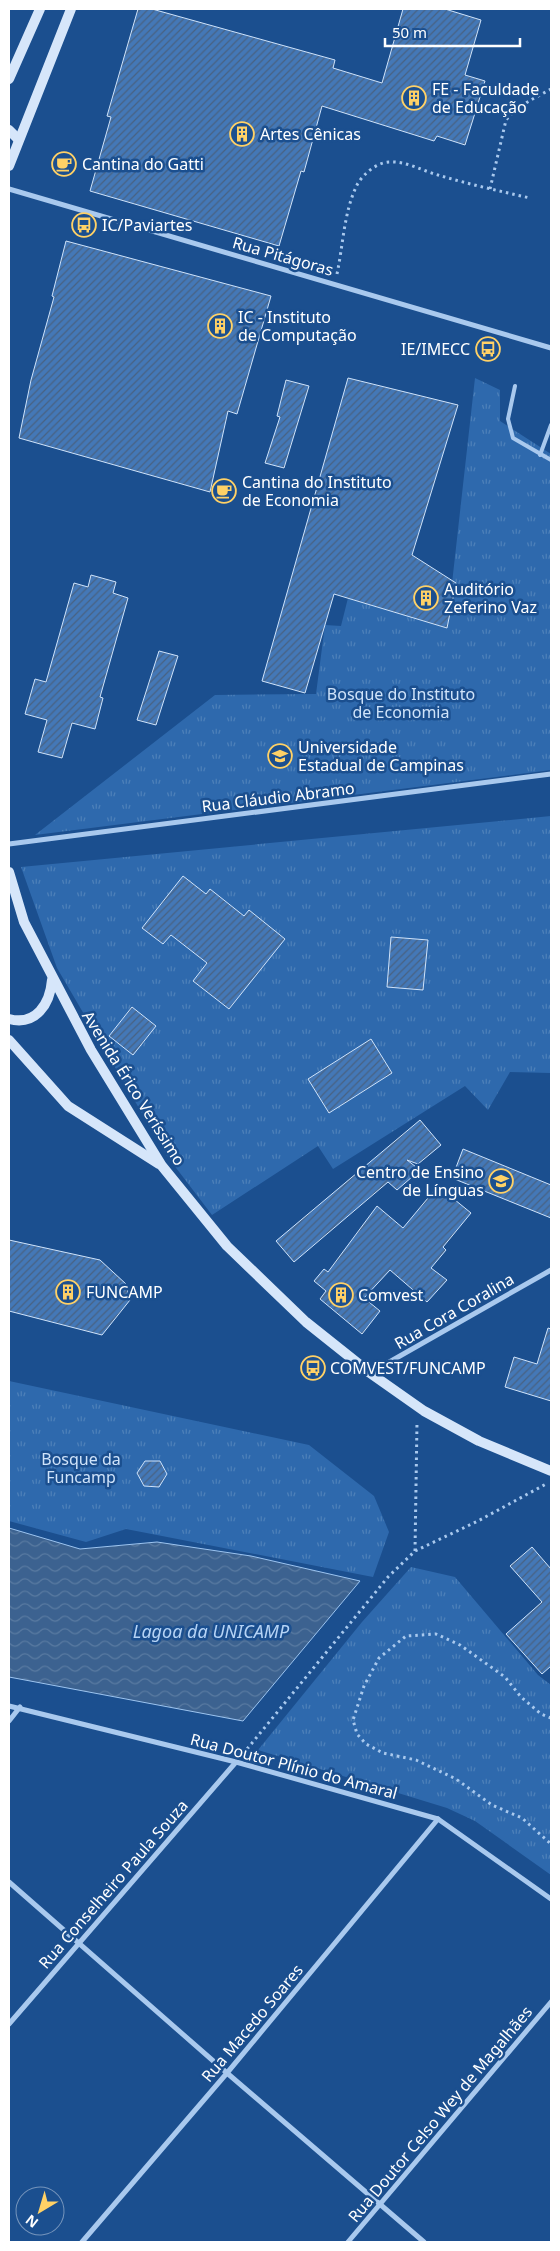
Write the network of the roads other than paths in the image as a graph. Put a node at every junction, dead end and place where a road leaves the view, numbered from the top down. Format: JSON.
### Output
{"nodes":[{"id":1,"x":40,"y":9,"type":"edge"},
{"id":2,"x":71,"y":9,"type":"edge"},
{"id":3,"x":9,"y":79,"type":"edge"},
{"id":4,"x":9,"y":130,"type":"edge"},
{"id":5,"x":18,"y":140,"type":"junction"},
{"id":6,"x":9,"y":166,"type":"edge"},
{"id":7,"x":9,"y":189,"type":"edge"},
{"id":8,"x":551,"y":348,"type":"edge"},
{"id":9,"x":515,"y":386,"type":"dead end"},
{"id":10,"x":551,"y":425,"type":"edge"},
{"id":11,"x":540,"y":455,"type":"junction"},
{"id":12,"x":551,"y":460,"type":"edge"},
{"id":13,"x":551,"y":774,"type":"edge"},
{"id":14,"x":9,"y":844,"type":"edge"},
{"id":15,"x":9,"y":872,"type":"edge"},
{"id":16,"x":52,"y":978,"type":"junction"},
{"id":17,"x":9,"y":1019,"type":"edge"},
{"id":18,"x":9,"y":1040,"type":"edge"},
{"id":19,"x":162,"y":1166,"type":"junction"},
{"id":20,"x":551,"y":1270,"type":"edge"},
{"id":21,"x":370,"y":1374,"type":"junction"},
{"id":22,"x":551,"y":1471,"type":"edge"},
{"id":23,"x":9,"y":1706,"type":"edge"},
{"id":24,"x":20,"y":1707,"type":"junction"},
{"id":25,"x":9,"y":1721,"type":"edge"},
{"id":26,"x":236,"y":1762,"type":"junction"},
{"id":27,"x":438,"y":1819,"type":"junction"},
{"id":28,"x":9,"y":1882,"type":"edge"},
{"id":29,"x":551,"y":1899,"type":"edge"},
{"id":30,"x":78,"y":1943,"type":"junction"},
{"id":31,"x":551,"y":2002,"type":"edge"},
{"id":32,"x":9,"y":2024,"type":"edge"},
{"id":33,"x":227,"y":2073,"type":"junction"},
{"id":34,"x":381,"y":2204,"type":"junction"},
{"id":35,"x":82,"y":2242,"type":"edge"},
{"id":36,"x":348,"y":2242,"type":"edge"},
{"id":37,"x":424,"y":2242,"type":"edge"}],
"edges":[{"from":1,"to":3,"type":"street"},
{"from":2,"to":5,"type":"street"},
{"from":4,"to":5,"type":"street"},
{"from":5,"to":6,"type":"street"},
{"from":7,"to":8,"type":"street","name":"Rua Pitágoras"},
{"from":9,"to":11,"type":"lane"},
{"from":10,"to":11,"type":"lane"},
{"from":11,"to":12,"type":"lane"},
{"from":13,"to":14,"type":"street","name":"Rua Cláudio Abramo"},
{"from":15,"to":16,"type":"street","name":"Avenida Érico Veríssimo"},
{"from":16,"to":17,"type":"street"},
{"from":16,"to":19,"type":"street","name":"Avenida Érico Veríssimo"},
{"from":18,"to":19,"type":"street"},
{"from":19,"to":21,"type":"street","name":"Avenida Érico Veríssimo"},
{"from":20,"to":21,"type":"street","name":"Rua Cora Coralina"},
{"from":21,"to":22,"type":"street","name":"Avenida Érico Veríssimo"},
{"from":23,"to":24,"type":"street","name":"Rua Doutor Plínio do Amaral"},
{"from":24,"to":25,"type":"street"},
{"from":24,"to":26,"type":"street","name":"Rua Doutor Plínio do Amaral"},
{"from":26,"to":27,"type":"street","name":"Rua Doutor Plínio do Amaral"},
{"from":26,"to":30,"type":"street","name":"Rua Conselheiro Paula Souza"},
{"from":27,"to":29,"type":"street","name":"Rua Doutor Plínio do Amaral"},
{"from":27,"to":33,"type":"street","name":"Rua Macedo Soares"},
{"from":28,"to":30,"type":"street"},
{"from":30,"to":32,"type":"street","name":"Rua Conselheiro Paula Souza"},
{"from":30,"to":33,"type":"street"},
{"from":31,"to":34,"type":"street","name":"Rua Doutor Celso Wey de Magalhães"},
{"from":33,"to":34,"type":"street"},
{"from":33,"to":35,"type":"street","name":"Rua Macedo Soares"},
{"from":34,"to":36,"type":"street","name":"Rua Doutor Celso Wey de Magalhães"},
{"from":34,"to":37,"type":"street"}]}
